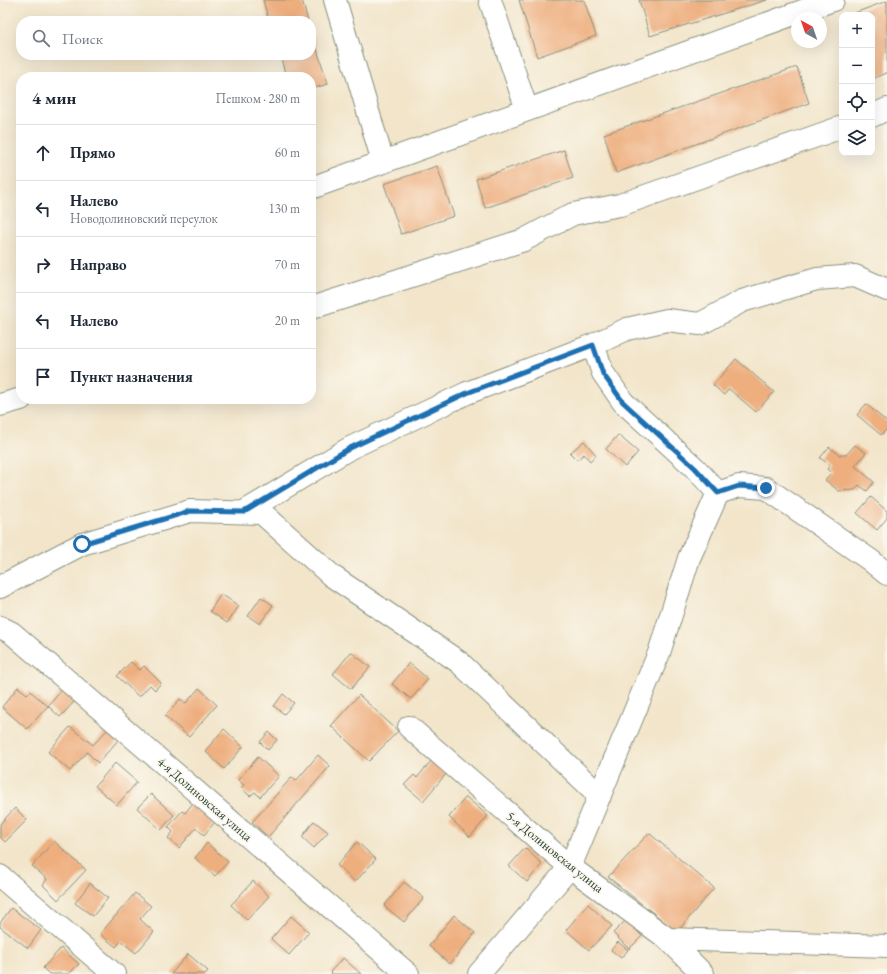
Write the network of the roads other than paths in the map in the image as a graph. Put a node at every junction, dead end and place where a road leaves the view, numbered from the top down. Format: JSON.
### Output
{"nodes":[{"id":1,"x":335,"y":0,"type":"edge"},
{"id":2,"x":490,"y":0,"type":"edge"},
{"id":3,"x":833,"y":0,"type":"edge"},
{"id":4,"x":887,"y":109,"type":"edge"},
{"id":5,"x":527,"y":110,"type":"junction"},
{"id":6,"x":875,"y":115,"type":"edge"},
{"id":7,"x":839,"y":128,"type":"edge"},
{"id":8,"x":383,"y":162,"type":"junction"},
{"id":9,"x":316,"y":186,"type":"edge"},
{"id":10,"x":887,"y":290,"type":"edge"},
{"id":11,"x":316,"y":306,"type":"edge"},
{"id":12,"x":593,"y":345,"type":"junction"},
{"id":13,"x":16,"y":400,"type":"edge"},
{"id":14,"x":0,"y":405,"type":"edge"},
{"id":15,"x":718,"y":493,"type":"junction"},
{"id":16,"x":244,"y":512,"type":"junction"},
{"id":17,"x":887,"y":574,"type":"edge"},
{"id":18,"x":0,"y":587,"type":"edge"},
{"id":19,"x":0,"y":627,"type":"edge"},
{"id":20,"x":409,"y":727,"type":"dead end"},
{"id":21,"x":600,"y":796,"type":"junction"},
{"id":22,"x":570,"y":867,"type":"junction"},
{"id":23,"x":0,"y":876,"type":"edge"},
{"id":24,"x":668,"y":938,"type":"junction"},
{"id":25,"x":887,"y":946,"type":"edge"},
{"id":26,"x":114,"y":974,"type":"edge"},
{"id":27,"x":408,"y":974,"type":"edge"},
{"id":28,"x":479,"y":974,"type":"edge"},
{"id":29,"x":703,"y":974,"type":"edge"}],
"edges":[{"from":1,"to":8,"type":"street"},
{"from":2,"to":5,"type":"street"},
{"from":3,"to":5,"type":"street"},
{"from":4,"to":6,"type":"street"},
{"from":5,"to":8,"type":"street"},
{"from":7,"to":11,"type":"street"},
{"from":8,"to":9,"type":"street"},
{"from":10,"to":12,"type":"street"},
{"from":12,"to":15,"type":"street"},
{"from":12,"to":16,"type":"street"},
{"from":13,"to":14,"type":"street"},
{"from":15,"to":17,"type":"street"},
{"from":15,"to":21,"type":"street"},
{"from":16,"to":18,"type":"street"},
{"from":16,"to":21,"type":"street"},
{"from":19,"to":27,"type":"street","name":"4-я Долиновская улица"},
{"from":20,"to":22,"type":"street","name":"5-я Долиновская улица"},
{"from":21,"to":22,"type":"street"},
{"from":22,"to":24,"type":"street","name":"5-я Долиновская улица"},
{"from":22,"to":28,"type":"street"},
{"from":23,"to":26,"type":"street"},
{"from":24,"to":25,"type":"street"},
{"from":24,"to":29,"type":"street","name":"5-я Долиновская улица"}]}
